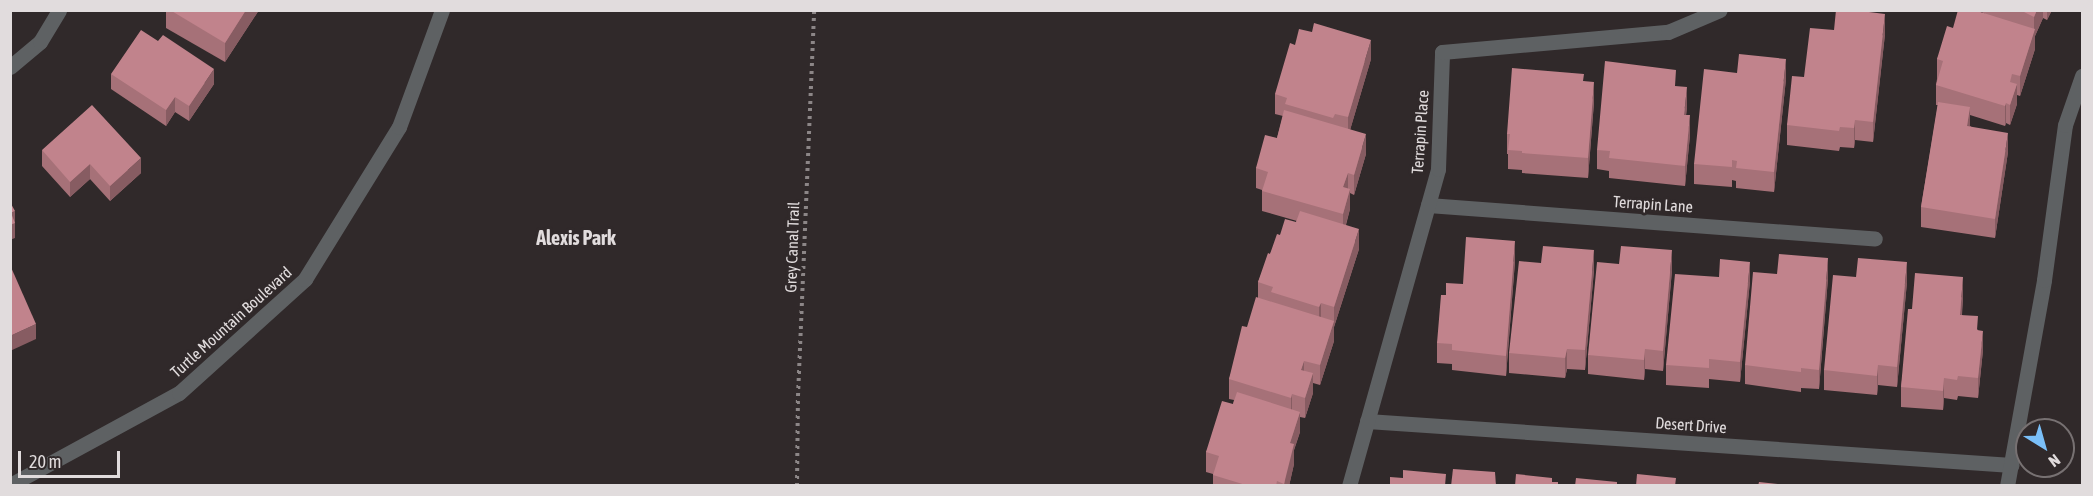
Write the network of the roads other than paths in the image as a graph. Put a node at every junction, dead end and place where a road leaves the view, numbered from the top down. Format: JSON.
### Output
{"nodes":[{"id":1,"x":60,"y":10,"type":"edge"},
{"id":2,"x":442,"y":10,"type":"edge"},
{"id":3,"x":1720,"y":10,"type":"edge"},
{"id":4,"x":10,"y":67,"type":"edge"},
{"id":5,"x":2082,"y":76,"type":"edge"},
{"id":6,"x":1428,"y":205,"type":"junction"},
{"id":7,"x":1875,"y":239,"type":"dead end"},
{"id":8,"x":1367,"y":421,"type":"junction"},
{"id":9,"x":2012,"y":465,"type":"junction"},
{"id":10,"x":10,"y":485,"type":"edge"},
{"id":11,"x":1349,"y":486,"type":"edge"},
{"id":12,"x":2007,"y":486,"type":"edge"}],
"edges":[{"from":1,"to":4,"type":"street"},
{"from":2,"to":10,"type":"street","name":"Turtle Mountain Boulevard"},
{"from":3,"to":6,"type":"street","name":"Terrapin Place"},
{"from":5,"to":9,"type":"street"},
{"from":6,"to":7,"type":"street","name":"Terrapin Lane"},
{"from":6,"to":8,"type":"street","name":"Terrapin Place"},
{"from":8,"to":9,"type":"street","name":"Desert Drive"},
{"from":8,"to":11,"type":"street","name":"Terrapin Place"},
{"from":9,"to":12,"type":"street"}]}
